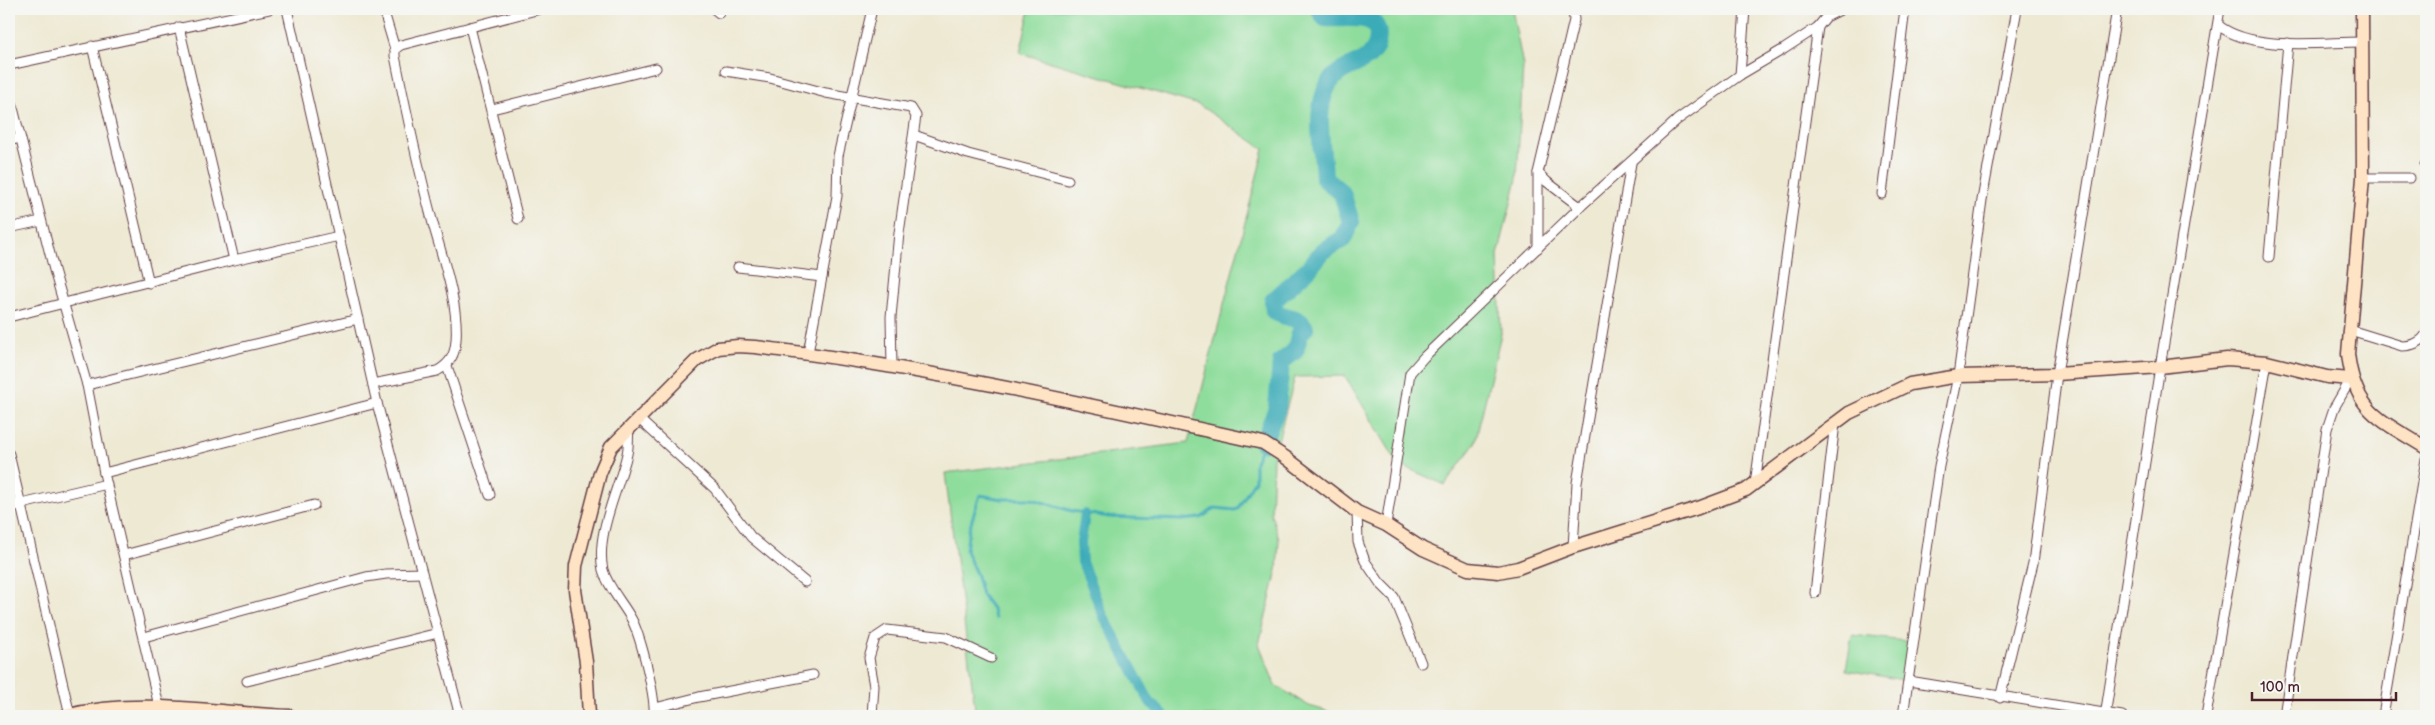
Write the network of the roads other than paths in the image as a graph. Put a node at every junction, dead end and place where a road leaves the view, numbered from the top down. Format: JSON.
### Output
{"nodes":[{"id":1,"x":269,"y":9,"type":"edge"},
{"id":2,"x":287,"y":9,"type":"edge"},
{"id":3,"x":383,"y":9,"type":"edge"},
{"id":4,"x":540,"y":9,"type":"edge"},
{"id":5,"x":872,"y":9,"type":"edge"},
{"id":6,"x":1574,"y":9,"type":"edge"},
{"id":7,"x":1746,"y":9,"type":"edge"},
{"id":8,"x":1842,"y":9,"type":"edge"},
{"id":9,"x":1905,"y":9,"type":"edge"},
{"id":10,"x":2017,"y":9,"type":"edge"},
{"id":11,"x":2117,"y":9,"type":"edge"},
{"id":12,"x":2220,"y":9,"type":"edge"},
{"id":13,"x":2362,"y":9,"type":"edge"},
{"id":14,"x":1827,"y":13,"type":"edge"},
{"id":15,"x":2218,"y":25,"type":"junction"},
{"id":16,"x":179,"y":26,"type":"junction"},
{"id":17,"x":470,"y":27,"type":"junction"},
{"id":18,"x":1818,"y":27,"type":"junction"},
{"id":19,"x":2361,"y":42,"type":"junction"},
{"id":20,"x":2288,"y":43,"type":"junction"},
{"id":21,"x":92,"y":46,"type":"junction"},
{"id":22,"x":395,"y":49,"type":"junction"},
{"id":23,"x":9,"y":65,"type":"edge"},
{"id":24,"x":656,"y":68,"type":"dead end"},
{"id":25,"x":726,"y":71,"type":"dead end"},
{"id":26,"x":1740,"y":75,"type":"junction"},
{"id":27,"x":9,"y":92,"type":"edge"},
{"id":28,"x":852,"y":96,"type":"junction"},
{"id":29,"x":492,"y":109,"type":"junction"},
{"id":30,"x":914,"y":135,"type":"junction"},
{"id":31,"x":20,"y":138,"type":"junction"},
{"id":32,"x":9,"y":141,"type":"edge"},
{"id":33,"x":1631,"y":163,"type":"junction"},
{"id":34,"x":1538,"y":173,"type":"junction"},
{"id":35,"x":2363,"y":178,"type":"junction"},
{"id":36,"x":2410,"y":178,"type":"dead end"},
{"id":37,"x":1068,"y":180,"type":"dead end"},
{"id":38,"x":1882,"y":194,"type":"dead end"},
{"id":39,"x":1580,"y":207,"type":"junction"},
{"id":40,"x":518,"y":219,"type":"dead end"},
{"id":41,"x":41,"y":221,"type":"junction"},
{"id":42,"x":9,"y":228,"type":"edge"},
{"id":43,"x":339,"y":236,"type":"junction"},
{"id":44,"x":1538,"y":248,"type":"junction"},
{"id":45,"x":2269,"y":257,"type":"dead end"},
{"id":46,"x":234,"y":260,"type":"junction"},
{"id":47,"x":738,"y":267,"type":"dead end"},
{"id":48,"x":822,"y":277,"type":"junction"},
{"id":49,"x":149,"y":283,"type":"junction"},
{"id":50,"x":64,"y":304,"type":"junction"},
{"id":51,"x":9,"y":318,"type":"edge"},
{"id":52,"x":358,"y":319,"type":"junction"},
{"id":53,"x":2350,"y":330,"type":"junction"},
{"id":54,"x":2426,"y":334,"type":"edge"},
{"id":55,"x":808,"y":353,"type":"junction"},
{"id":56,"x":2267,"y":362,"type":"junction"},
{"id":57,"x":447,"y":366,"type":"junction"},
{"id":58,"x":892,"y":367,"type":"junction"},
{"id":59,"x":2160,"y":367,"type":"junction"},
{"id":60,"x":2057,"y":374,"type":"junction"},
{"id":61,"x":1958,"y":376,"type":"junction"},
{"id":62,"x":2351,"y":379,"type":"junction"},
{"id":63,"x":373,"y":384,"type":"junction"},
{"id":64,"x":87,"y":385,"type":"junction"},
{"id":65,"x":377,"y":403,"type":"junction"},
{"id":66,"x":634,"y":423,"type":"junction"},
{"id":67,"x":1835,"y":423,"type":"junction"},
{"id":68,"x":2426,"y":448,"type":"edge"},
{"id":69,"x":9,"y":454,"type":"edge"},
{"id":70,"x":2426,"y":459,"type":"edge"},
{"id":71,"x":104,"y":473,"type":"junction"},
{"id":72,"x":107,"y":484,"type":"junction"},
{"id":73,"x":1755,"y":484,"type":"junction"},
{"id":74,"x":490,"y":495,"type":"dead end"},
{"id":75,"x":20,"y":504,"type":"junction"},
{"id":76,"x":314,"y":505,"type":"dead end"},
{"id":77,"x":9,"y":507,"type":"edge"},
{"id":78,"x":1358,"y":512,"type":"junction"},
{"id":79,"x":1386,"y":525,"type":"junction"},
{"id":80,"x":1573,"y":547,"type":"junction"},
{"id":81,"x":124,"y":555,"type":"junction"},
{"id":82,"x":422,"y":573,"type":"junction"},
{"id":83,"x":805,"y":582,"type":"dead end"},
{"id":84,"x":1815,"y":593,"type":"dead end"},
{"id":85,"x":438,"y":633,"type":"junction"},
{"id":86,"x":144,"y":637,"type":"junction"},
{"id":87,"x":991,"y":658,"type":"dead end"},
{"id":88,"x":1421,"y":663,"type":"dead end"},
{"id":89,"x":813,"y":675,"type":"dead end"},
{"id":90,"x":247,"y":681,"type":"dead end"},
{"id":91,"x":1909,"y":681,"type":"junction"},
{"id":92,"x":2000,"y":698,"type":"junction"},
{"id":93,"x":160,"y":706,"type":"junction"},
{"id":94,"x":185,"y":712,"type":"edge"},
{"id":95,"x":654,"y":712,"type":"edge"},
{"id":96,"x":92,"y":713,"type":"edge"},
{"id":97,"x":2105,"y":715,"type":"edge"},
{"id":98,"x":68,"y":716,"type":"edge"},
{"id":99,"x":260,"y":716,"type":"edge"},
{"id":100,"x":290,"y":716,"type":"edge"},
{"id":101,"x":460,"y":716,"type":"edge"},
{"id":102,"x":589,"y":716,"type":"edge"},
{"id":103,"x":872,"y":716,"type":"edge"},
{"id":104,"x":1903,"y":716,"type":"edge"},
{"id":105,"x":2122,"y":716,"type":"edge"},
{"id":106,"x":2206,"y":716,"type":"edge"},
{"id":107,"x":2284,"y":716,"type":"edge"},
{"id":108,"x":2383,"y":716,"type":"edge"}],
"edges":[{"from":1,"to":16,"type":"street"},
{"from":2,"to":43,"type":"street"},
{"from":3,"to":22,"type":"street"},
{"from":4,"to":17,"type":"street"},
{"from":5,"to":28,"type":"street"},
{"from":6,"to":34,"type":"street"},
{"from":7,"to":26,"type":"street"},
{"from":8,"to":14,"type":"street"},
{"from":9,"to":38,"type":"street"},
{"from":10,"to":61,"type":"street"},
{"from":11,"to":60,"type":"street"},
{"from":12,"to":15,"type":"street"},
{"from":13,"to":19,"type":"main road"},
{"from":14,"to":18,"type":"street"},
{"from":15,"to":20,"type":"street"},
{"from":15,"to":59,"type":"street"},
{"from":16,"to":21,"type":"street"},
{"from":16,"to":46,"type":"street"},
{"from":17,"to":22,"type":"street"},
{"from":17,"to":29,"type":"street"},
{"from":18,"to":26,"type":"street"},
{"from":18,"to":73,"type":"street"},
{"from":19,"to":20,"type":"street"},
{"from":19,"to":35,"type":"main road"},
{"from":20,"to":45,"type":"street"},
{"from":21,"to":23,"type":"street"},
{"from":21,"to":49,"type":"street"},
{"from":22,"to":57,"type":"street"},
{"from":24,"to":29,"type":"street"},
{"from":25,"to":28,"type":"street"},
{"from":26,"to":33,"type":"street"},
{"from":27,"to":31,"type":"street"},
{"from":28,"to":30,"type":"street"},
{"from":28,"to":48,"type":"street"},
{"from":29,"to":40,"type":"street"},
{"from":30,"to":37,"type":"street"},
{"from":30,"to":58,"type":"street"},
{"from":31,"to":32,"type":"street"},
{"from":31,"to":41,"type":"street"},
{"from":33,"to":39,"type":"street"},
{"from":33,"to":80,"type":"street"},
{"from":34,"to":39,"type":"street"},
{"from":34,"to":44,"type":"street"},
{"from":35,"to":36,"type":"street"},
{"from":35,"to":53,"type":"main road"},
{"from":39,"to":44,"type":"street"},
{"from":41,"to":42,"type":"street"},
{"from":41,"to":50,"type":"street"},
{"from":43,"to":46,"type":"street"},
{"from":43,"to":52,"type":"street"},
{"from":44,"to":79,"type":"street"},
{"from":46,"to":49,"type":"street"},
{"from":47,"to":48,"type":"street"},
{"from":48,"to":55,"type":"street"},
{"from":49,"to":50,"type":"street"},
{"from":50,"to":51,"type":"street"},
{"from":50,"to":64,"type":"street"},
{"from":52,"to":63,"type":"street"},
{"from":52,"to":64,"type":"street"},
{"from":53,"to":54,"type":"street"},
{"from":53,"to":62,"type":"main road"},
{"from":55,"to":58,"type":"main road"},
{"from":55,"to":66,"type":"main road"},
{"from":56,"to":59,"type":"main road"},
{"from":56,"to":62,"type":"main road"},
{"from":56,"to":106,"type":"street"},
{"from":57,"to":63,"type":"street"},
{"from":57,"to":74,"type":"street"},
{"from":58,"to":78,"type":"main road"},
{"from":59,"to":60,"type":"main road"},
{"from":59,"to":97,"type":"street"},
{"from":60,"to":61,"type":"main road"},
{"from":60,"to":92,"type":"street"},
{"from":61,"to":67,"type":"main road"},
{"from":61,"to":91,"type":"street"},
{"from":62,"to":68,"type":"main road"},
{"from":62,"to":107,"type":"street"},
{"from":63,"to":65,"type":"street"},
{"from":64,"to":71,"type":"street"},
{"from":65,"to":71,"type":"street"},
{"from":65,"to":82,"type":"street"},
{"from":66,"to":83,"type":"street"},
{"from":66,"to":95,"type":"street"},
{"from":66,"to":102,"type":"main road"},
{"from":67,"to":73,"type":"main road"},
{"from":67,"to":84,"type":"street"},
{"from":69,"to":75,"type":"street"},
{"from":70,"to":108,"type":"street"},
{"from":71,"to":72,"type":"street"},
{"from":72,"to":75,"type":"street"},
{"from":72,"to":81,"type":"street"},
{"from":73,"to":80,"type":"main road"},
{"from":75,"to":77,"type":"street"},
{"from":75,"to":98,"type":"street"},
{"from":76,"to":81,"type":"street"},
{"from":78,"to":79,"type":"main road"},
{"from":78,"to":88,"type":"street"},
{"from":79,"to":80,"type":"main road"},
{"from":81,"to":86,"type":"street"},
{"from":82,"to":85,"type":"street"},
{"from":82,"to":86,"type":"street"},
{"from":85,"to":90,"type":"street"},
{"from":85,"to":101,"type":"street"},
{"from":86,"to":93,"type":"street"},
{"from":87,"to":103,"type":"street"},
{"from":89,"to":95,"type":"street"},
{"from":91,"to":92,"type":"street"},
{"from":91,"to":104,"type":"street"},
{"from":92,"to":97,"type":"street"},
{"from":93,"to":94,"type":"main road"},
{"from":93,"to":96,"type":"main road"},
{"from":94,"to":99,"type":"main road"},
{"from":96,"to":98,"type":"main road"},
{"from":97,"to":105,"type":"street"},
{"from":99,"to":100,"type":"main road"}]}
